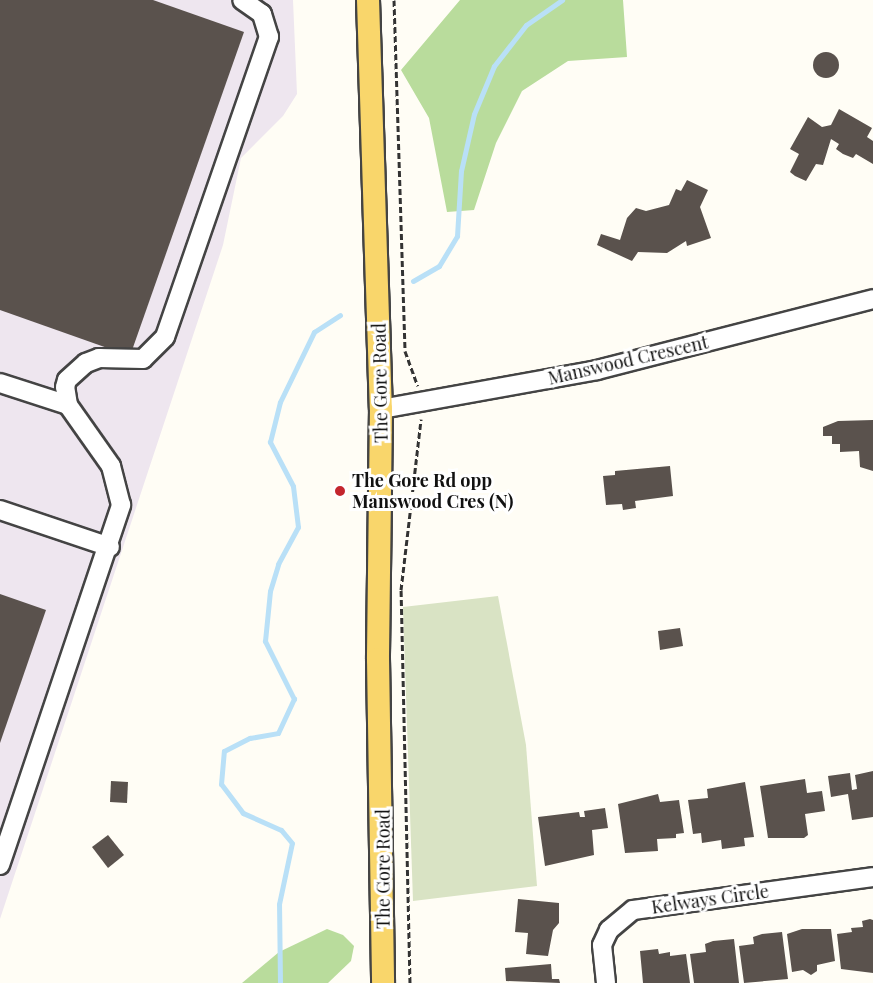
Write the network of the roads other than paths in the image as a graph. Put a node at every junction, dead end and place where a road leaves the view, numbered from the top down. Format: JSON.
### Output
{"nodes":[{"id":1,"x":242,"y":0,"type":"edge"},
{"id":2,"x":368,"y":0,"type":"edge"},
{"id":3,"x":873,"y":299,"type":"edge"},
{"id":4,"x":0,"y":383,"type":"edge"},
{"id":5,"x":68,"y":405,"type":"junction"},
{"id":6,"x":381,"y":409,"type":"junction"},
{"id":7,"x":0,"y":510,"type":"edge"},
{"id":8,"x":110,"y":547,"type":"junction"},
{"id":9,"x":0,"y":865,"type":"edge"},
{"id":10,"x":873,"y":877,"type":"edge"},
{"id":11,"x":383,"y":983,"type":"edge"},
{"id":12,"x":606,"y":983,"type":"edge"}],
"edges":[{"from":1,"to":5,"type":"street"},
{"from":2,"to":6,"type":"main road","name":"The Gore Road"},
{"from":3,"to":6,"type":"street","name":"Manswood Crescent"},
{"from":4,"to":5,"type":"street"},
{"from":5,"to":8,"type":"street"},
{"from":6,"to":11,"type":"main road","name":"The Gore Road"},
{"from":7,"to":8,"type":"street"},
{"from":8,"to":9,"type":"street"},
{"from":10,"to":12,"type":"street","name":"Kelways Circle"}]}
